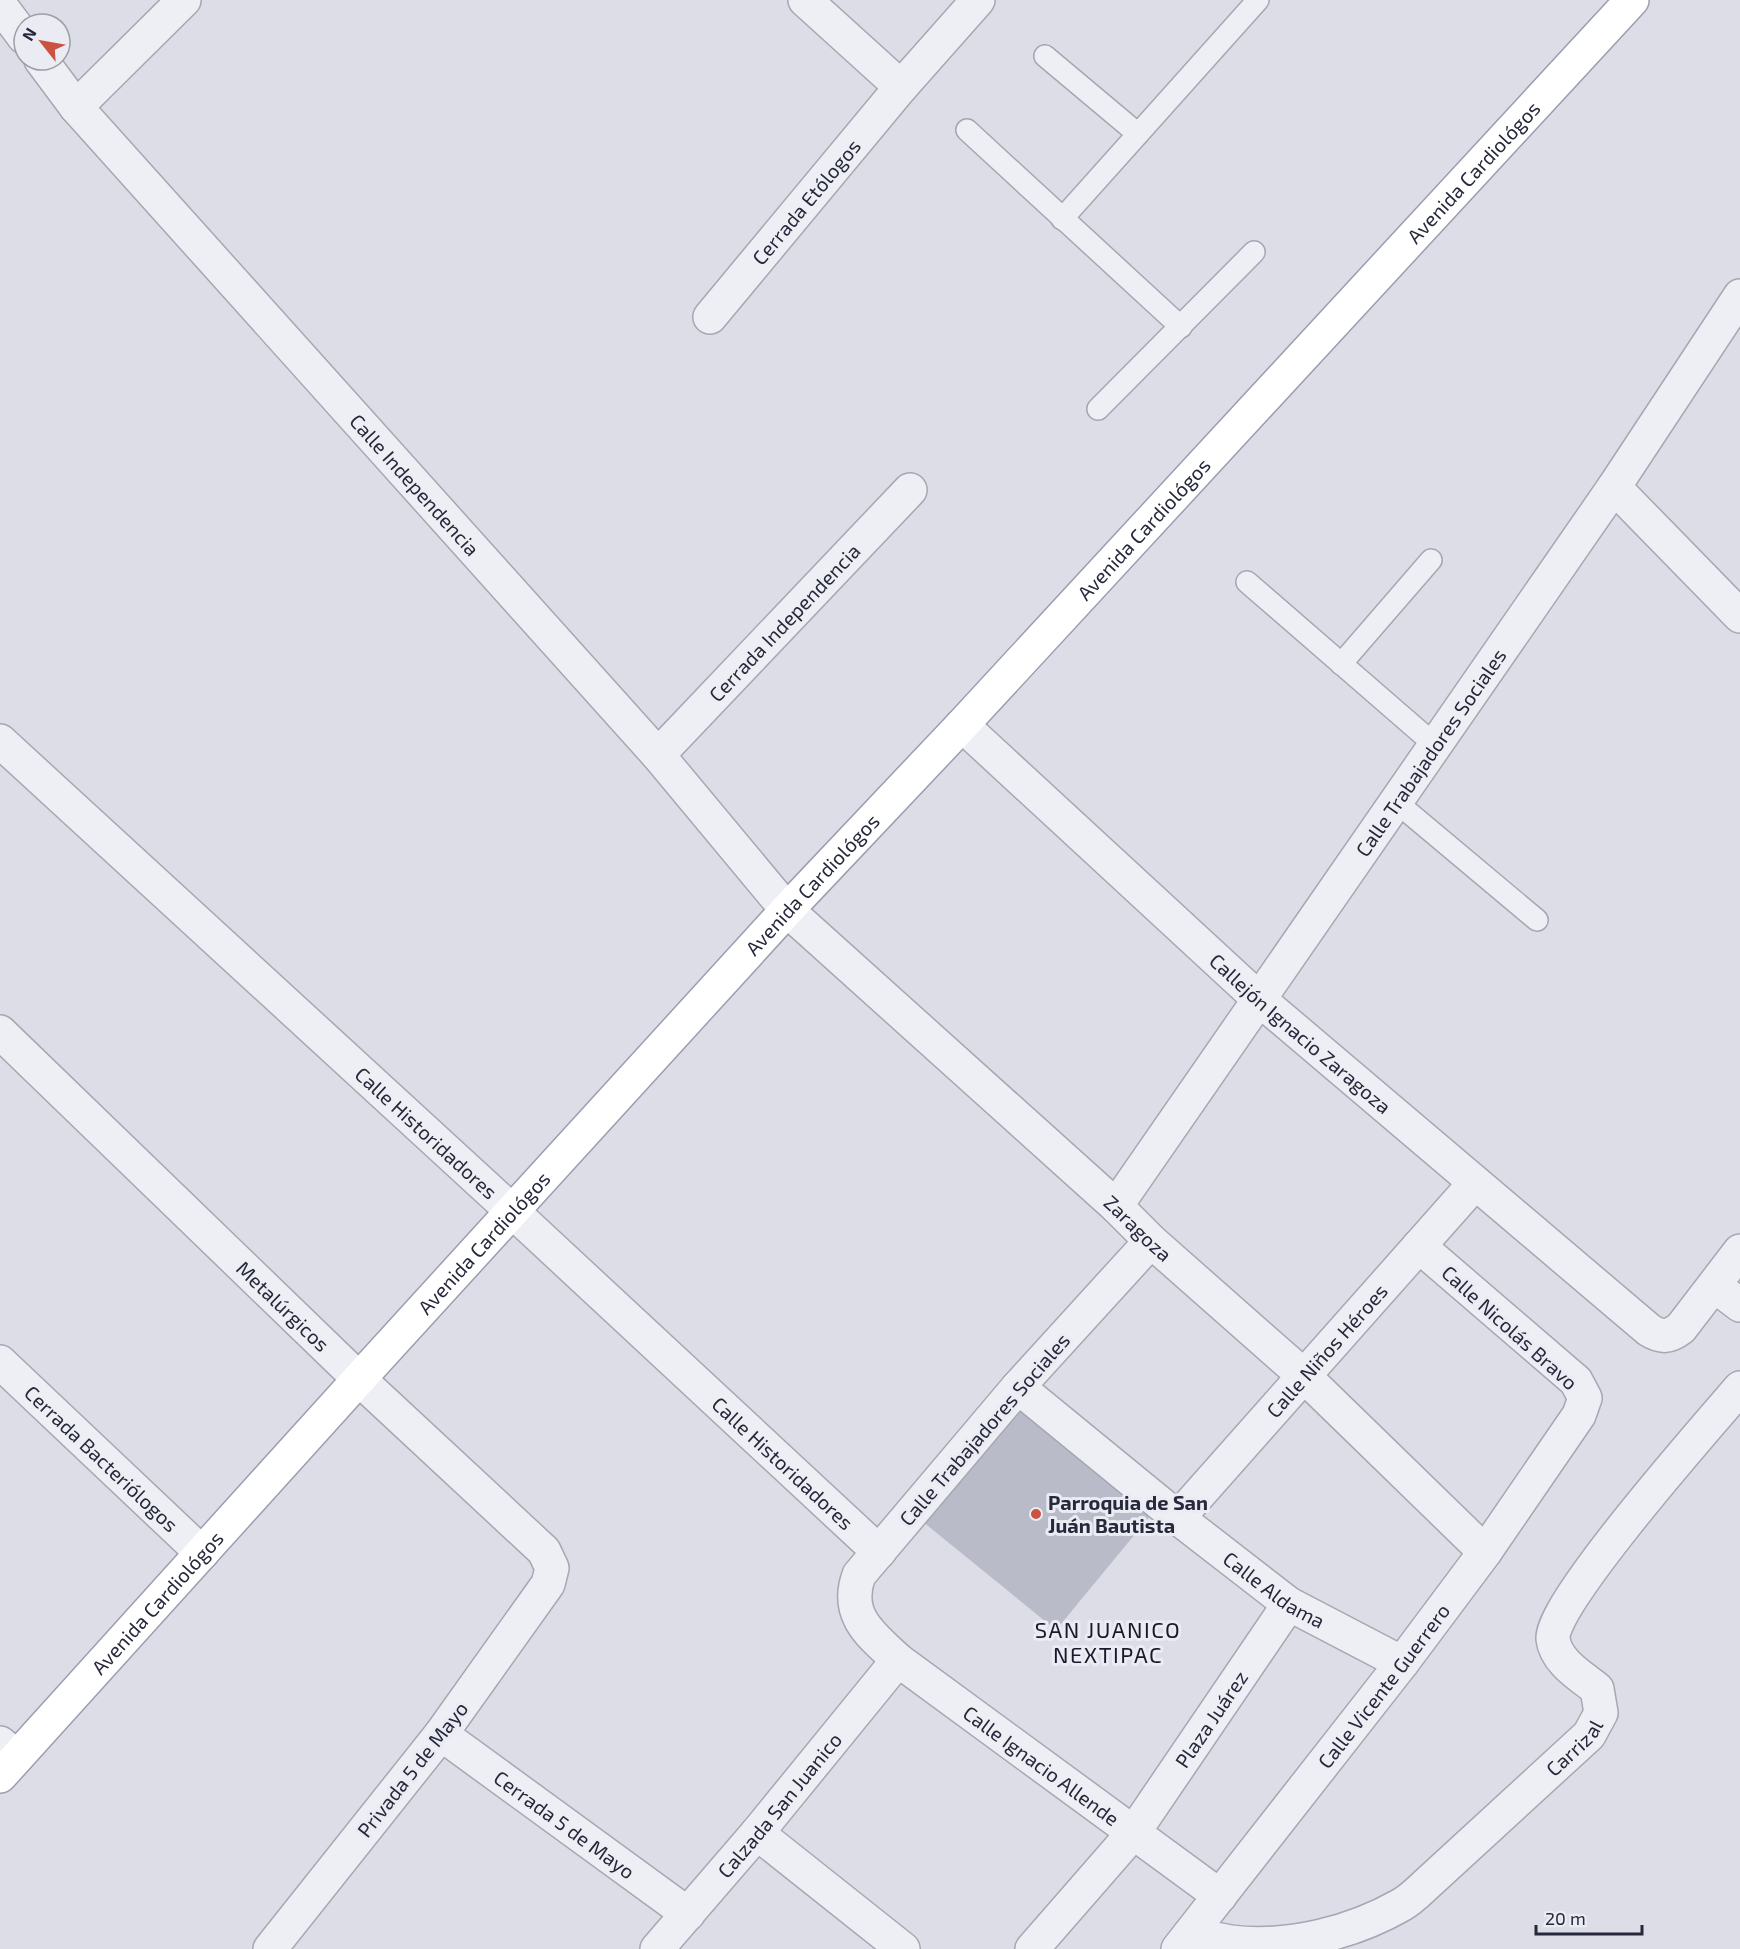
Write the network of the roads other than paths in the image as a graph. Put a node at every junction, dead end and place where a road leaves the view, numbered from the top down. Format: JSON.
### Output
{"nodes":[{"id":1,"x":184,"y":0,"type":"edge"},
{"id":2,"x":805,"y":0,"type":"edge"},
{"id":3,"x":978,"y":0,"type":"edge"},
{"id":4,"x":1258,"y":0,"type":"edge"},
{"id":5,"x":1632,"y":0,"type":"edge"},
{"id":6,"x":0,"y":5,"type":"edge"},
{"id":7,"x":12,"y":21,"type":"edge"},
{"id":8,"x":1045,"y":56,"type":"dead end"},
{"id":9,"x":50,"y":72,"type":"edge"},
{"id":10,"x":901,"y":87,"type":"junction"},
{"id":11,"x":76,"y":107,"type":"junction"},
{"id":12,"x":967,"y":130,"type":"dead end"},
{"id":13,"x":1138,"y":134,"type":"junction"},
{"id":14,"x":1062,"y":219,"type":"junction"},
{"id":15,"x":1254,"y":252,"type":"dead end"},
{"id":16,"x":1740,"y":296,"type":"edge"},
{"id":17,"x":710,"y":318,"type":"dead end"},
{"id":18,"x":1181,"y":327,"type":"junction"},
{"id":19,"x":1098,"y":409,"type":"dead end"},
{"id":20,"x":1614,"y":487,"type":"junction"},
{"id":21,"x":910,"y":490,"type":"dead end"},
{"id":22,"x":1431,"y":560,"type":"dead end"},
{"id":23,"x":1246,"y":582,"type":"dead end"},
{"id":24,"x":1740,"y":616,"type":"edge"},
{"id":25,"x":1341,"y":664,"type":"junction"},
{"id":26,"x":962,"y":724,"type":"junction"},
{"id":27,"x":0,"y":741,"type":"edge"},
{"id":28,"x":1435,"y":745,"type":"junction"},
{"id":29,"x":658,"y":755,"type":"junction"},
{"id":30,"x":1395,"y":801,"type":"junction"},
{"id":31,"x":787,"y":910,"type":"junction"},
{"id":32,"x":1537,"y":920,"type":"dead end"},
{"id":33,"x":1260,"y":1000,"type":"junction"},
{"id":34,"x":0,"y":1032,"type":"edge"},
{"id":35,"x":1475,"y":1183,"type":"junction"},
{"id":36,"x":1116,"y":1206,"type":"junction"},
{"id":37,"x":512,"y":1211,"type":"junction"},
{"id":38,"x":1151,"y":1241,"type":"junction"},
{"id":39,"x":1419,"y":1246,"type":"junction"},
{"id":40,"x":1740,"y":1251,"type":"edge"},
{"id":41,"x":1727,"y":1296,"type":"edge"},
{"id":42,"x":0,"y":1362,"type":"edge"},
{"id":43,"x":1303,"y":1375,"type":"junction"},
{"id":44,"x":359,"y":1378,"type":"junction"},
{"id":45,"x":1018,"y":1387,"type":"junction"},
{"id":46,"x":1740,"y":1388,"type":"edge"},
{"id":47,"x":1579,"y":1415,"type":"joint"},
{"id":48,"x":1178,"y":1518,"type":"junction"},
{"id":49,"x":879,"y":1552,"type":"junction"},
{"id":50,"x":1485,"y":1552,"type":"junction"},
{"id":51,"x":202,"y":1553,"type":"junction"},
{"id":52,"x":548,"y":1584,"type":"joint"},
{"id":53,"x":1289,"y":1604,"type":"junction"},
{"id":54,"x":866,"y":1631,"type":"joint"},
{"id":55,"x":898,"y":1660,"type":"junction"},
{"id":56,"x":1402,"y":1662,"type":"junction"},
{"id":57,"x":441,"y":1734,"type":"junction"},
{"id":58,"x":6,"y":1759,"type":"edge"},
{"id":59,"x":1134,"y":1832,"type":"junction"},
{"id":60,"x":757,"y":1833,"type":"junction"},
{"id":61,"x":1220,"y":1896,"type":"junction"},
{"id":62,"x":688,"y":1914,"type":"junction"},
{"id":63,"x":1184,"y":1941,"type":"edge"},
{"id":64,"x":270,"y":1949,"type":"edge"},
{"id":65,"x":657,"y":1949,"type":"edge"},
{"id":66,"x":903,"y":1949,"type":"edge"},
{"id":67,"x":1032,"y":1949,"type":"edge"}],
"edges":[{"from":1,"to":11,"type":"street"},
{"from":2,"to":10,"type":"street"},
{"from":3,"to":10,"type":"street","name":"Cerrada Etólogos"},
{"from":4,"to":13,"type":"lane"},
{"from":5,"to":26,"type":"main road","name":"Avenida Cardiológos"},
{"from":6,"to":7,"type":"street"},
{"from":8,"to":13,"type":"lane"},
{"from":9,"to":11,"type":"street","name":"Calle Independencia"},
{"from":10,"to":17,"type":"street","name":"Cerrada Etólogos"},
{"from":11,"to":29,"type":"street","name":"Calle Independencia"},
{"from":12,"to":14,"type":"lane"},
{"from":13,"to":14,"type":"lane"},
{"from":14,"to":18,"type":"lane"},
{"from":15,"to":18,"type":"lane"},
{"from":16,"to":20,"type":"street","name":"Calle Trabajadores Sociales"},
{"from":18,"to":19,"type":"lane"},
{"from":20,"to":24,"type":"street"},
{"from":20,"to":28,"type":"street","name":"Calle Trabajadores Sociales"},
{"from":21,"to":29,"type":"street","name":"Cerrada Independencia"},
{"from":22,"to":25,"type":"lane"},
{"from":23,"to":25,"type":"lane"},
{"from":25,"to":28,"type":"lane"},
{"from":26,"to":31,"type":"main road","name":"Avenida Cardiológos"},
{"from":26,"to":33,"type":"street","name":"Callejón Ignacio Zaragoza"},
{"from":27,"to":37,"type":"street","name":"Calle Historidadores"},
{"from":28,"to":30,"type":"street","name":"Calle Trabajadores Sociales"},
{"from":29,"to":31,"type":"street","name":"Calle Independencia"},
{"from":30,"to":32,"type":"lane"},
{"from":30,"to":33,"type":"street","name":"Calle Trabajadores Sociales"},
{"from":31,"to":36,"type":"street","name":"Zaragoza"},
{"from":31,"to":37,"type":"main road","name":"Avenida Cardiológos"},
{"from":33,"to":35,"type":"street","name":"Callejón Ignacio Zaragoza"},
{"from":33,"to":36,"type":"street","name":"Calle Trabajadores Sociales"},
{"from":34,"to":44,"type":"street","name":"Metalúrgicos"},
{"from":35,"to":39,"type":"street","name":"Calle Niños Héroes"},
{"from":35,"to":41,"type":"street","name":"Callejón Ignacio Zaragoza"},
{"from":36,"to":38,"type":"street","name":"Zaragoza"},
{"from":37,"to":44,"type":"main road","name":"Avenida Cardiológos"},
{"from":37,"to":49,"type":"street","name":"Calle Historidadores"},
{"from":38,"to":43,"type":"street","name":"Zaragoza"},
{"from":38,"to":45,"type":"street","name":"Calle Trabajadores Sociales"},
{"from":39,"to":43,"type":"street","name":"Calle Niños Héroes"},
{"from":39,"to":47,"type":"street","name":"Calle Nicolás Bravo"},
{"from":40,"to":41,"type":"street"},
{"from":42,"to":51,"type":"street","name":"Cerrada Bacteriólogos"},
{"from":43,"to":48,"type":"street","name":"Calle Niños Héroes"},
{"from":43,"to":50,"type":"street","name":"Zaragoza"},
{"from":44,"to":51,"type":"main road","name":"Avenida Cardiológos"},
{"from":44,"to":52,"type":"street","name":"Metalúrgicos"},
{"from":45,"to":48,"type":"street","name":"Calle Aldama"},
{"from":45,"to":49,"type":"street","name":"Calle Trabajadores Sociales"},
{"from":46,"to":63,"type":"street","name":"Carrizal"},
{"from":47,"to":50,"type":"street","name":"Calle Vicente Guerrero"},
{"from":48,"to":53,"type":"street","name":"Calle Aldama"},
{"from":49,"to":54,"type":"street","name":"Calle Trabajadores Sociales"},
{"from":50,"to":56,"type":"street","name":"Calle Vicente Guerrero"},
{"from":51,"to":58,"type":"main road","name":"Avenida Cardiológos"},
{"from":52,"to":57,"type":"street","name":"Privada 5 de Mayo"},
{"from":53,"to":56,"type":"street","name":"Calle Aldama"},
{"from":53,"to":59,"type":"street","name":"Plaza Juárez"},
{"from":54,"to":55,"type":"street","name":"Calle Ignacio Allende"},
{"from":55,"to":59,"type":"street","name":"Calle Ignacio Allende"},
{"from":55,"to":60,"type":"street","name":"Calzada San Juanico"},
{"from":56,"to":61,"type":"street","name":"Calle Vicente Guerrero"},
{"from":57,"to":62,"type":"street","name":"Cerrada 5 de Mayo"},
{"from":57,"to":64,"type":"street","name":"Privada 5 de Mayo"},
{"from":59,"to":61,"type":"street","name":"Calle Ignacio Allende"},
{"from":59,"to":67,"type":"street","name":"Plaza Juárez"},
{"from":60,"to":62,"type":"street","name":"Calzada San Juanico"},
{"from":60,"to":66,"type":"street"},
{"from":61,"to":63,"type":"street","name":"Calle Vicente Guerrero"},
{"from":62,"to":65,"type":"street","name":"Calzada San Juanico"}]}
